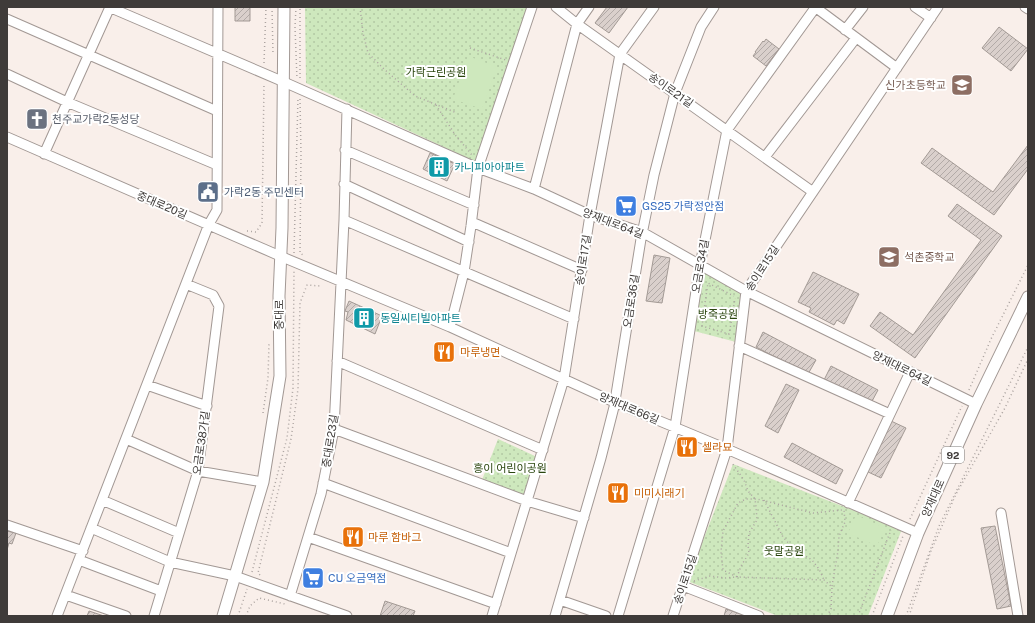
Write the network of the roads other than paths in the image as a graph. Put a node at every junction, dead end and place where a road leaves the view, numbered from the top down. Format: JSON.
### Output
{"nodes":[{"id":1,"x":110,"y":7,"type":"edge"},
{"id":2,"x":218,"y":7,"type":"edge"},
{"id":3,"x":284,"y":7,"type":"edge"},
{"id":4,"x":532,"y":7,"type":"edge"},
{"id":5,"x":556,"y":7,"type":"edge"},
{"id":6,"x":589,"y":7,"type":"edge"},
{"id":7,"x":654,"y":7,"type":"edge"},
{"id":8,"x":714,"y":7,"type":"edge"},
{"id":9,"x":815,"y":7,"type":"edge"},
{"id":10,"x":863,"y":7,"type":"edge"},
{"id":11,"x":915,"y":7,"type":"edge"},
{"id":12,"x":938,"y":7,"type":"edge"},
{"id":13,"x":1025,"y":7,"type":"edge"},
{"id":14,"x":1028,"y":9,"type":"edge"},
{"id":15,"x":931,"y":18,"type":"junction"},
{"id":16,"x":7,"y":19,"type":"edge"},
{"id":17,"x":577,"y":24,"type":"junction"},
{"id":18,"x":845,"y":30,"type":"junction"},
{"id":19,"x":856,"y":38,"type":"junction"},
{"id":20,"x":218,"y":53,"type":"junction"},
{"id":21,"x":89,"y":54,"type":"junction"},
{"id":22,"x":620,"y":54,"type":"junction"},
{"id":23,"x":897,"y":68,"type":"junction"},
{"id":24,"x":7,"y":74,"type":"edge"},
{"id":25,"x":284,"y":82,"type":"junction"},
{"id":26,"x":675,"y":93,"type":"junction"},
{"id":27,"x":67,"y":102,"type":"junction"},
{"id":28,"x":346,"y":109,"type":"junction"},
{"id":29,"x":217,"y":111,"type":"junction"},
{"id":30,"x":727,"y":130,"type":"junction"},
{"id":31,"x":7,"y":137,"type":"edge"},
{"id":32,"x":345,"y":150,"type":"junction"},
{"id":33,"x":44,"y":154,"type":"junction"},
{"id":34,"x":765,"y":157,"type":"junction"},
{"id":35,"x":217,"y":165,"type":"junction"},
{"id":36,"x":478,"y":168,"type":"junction"},
{"id":37,"x":344,"y":184,"type":"junction"},
{"id":38,"x":534,"y":189,"type":"junction"},
{"id":39,"x":814,"y":192,"type":"junction"},
{"id":40,"x":474,"y":205,"type":"junction"},
{"id":41,"x":590,"y":215,"type":"junction"},
{"id":42,"x":344,"y":220,"type":"junction"},
{"id":43,"x":472,"y":222,"type":"junction"},
{"id":44,"x":209,"y":224,"type":"junction"},
{"id":45,"x":642,"y":232,"type":"junction"},
{"id":46,"x":469,"y":242,"type":"junction"},
{"id":47,"x":280,"y":256,"type":"junction"},
{"id":48,"x":700,"y":265,"type":"junction"},
{"id":49,"x":582,"y":270,"type":"junction"},
{"id":50,"x":464,"y":272,"type":"junction"},
{"id":51,"x":341,"y":282,"type":"junction"},
{"id":52,"x":186,"y":284,"type":"junction"},
{"id":53,"x":746,"y":291,"type":"junction"},
{"id":54,"x":1028,"y":297,"type":"edge"},
{"id":55,"x":574,"y":318,"type":"junction"},
{"id":56,"x":450,"y":327,"type":"junction"},
{"id":57,"x":739,"y":346,"type":"junction"},
{"id":58,"x":337,"y":361,"type":"junction"},
{"id":59,"x":910,"y":372,"type":"junction"},
{"id":60,"x":564,"y":380,"type":"junction"},
{"id":61,"x":147,"y":385,"type":"junction"},
{"id":62,"x":614,"y":402,"type":"junction"},
{"id":63,"x":976,"y":404,"type":"junction"},
{"id":64,"x":207,"y":406,"type":"junction"},
{"id":65,"x":890,"y":414,"type":"junction"},
{"id":66,"x":674,"y":427,"type":"junction"},
{"id":67,"x":334,"y":429,"type":"junction"},
{"id":68,"x":126,"y":439,"type":"junction"},
{"id":69,"x":543,"y":450,"type":"junction"},
{"id":70,"x":726,"y":452,"type":"junction"},
{"id":71,"x":198,"y":471,"type":"junction"},
{"id":72,"x":263,"y":482,"type":"junction"},
{"id":73,"x":324,"y":482,"type":"junction"},
{"id":74,"x":102,"y":500,"type":"junction"},
{"id":75,"x":527,"y":501,"type":"junction"},
{"id":76,"x":846,"y":506,"type":"junction"},
{"id":77,"x":1000,"y":513,"type":"dead end"},
{"id":78,"x":584,"y":518,"type":"junction"},
{"id":79,"x":7,"y":525,"type":"edge"},
{"id":80,"x":92,"y":528,"type":"junction"},
{"id":81,"x":179,"y":533,"type":"junction"},
{"id":82,"x":918,"y":533,"type":"junction"},
{"id":83,"x":308,"y":537,"type":"junction"},
{"id":84,"x":83,"y":550,"type":"junction"},
{"id":85,"x":511,"y":554,"type":"junction"},
{"id":86,"x":79,"y":560,"type":"junction"},
{"id":87,"x":170,"y":562,"type":"junction"},
{"id":88,"x":235,"y":576,"type":"junction"},
{"id":89,"x":683,"y":586,"type":"junction"},
{"id":90,"x":161,"y":591,"type":"junction"},
{"id":91,"x":66,"y":594,"type":"junction"},
{"id":92,"x":290,"y":596,"type":"junction"},
{"id":93,"x":560,"y":600,"type":"junction"},
{"id":94,"x":496,"y":604,"type":"junction"},
{"id":95,"x":58,"y":616,"type":"edge"},
{"id":96,"x":126,"y":616,"type":"edge"},
{"id":97,"x":154,"y":616,"type":"edge"},
{"id":98,"x":223,"y":616,"type":"edge"},
{"id":99,"x":347,"y":616,"type":"edge"},
{"id":100,"x":492,"y":616,"type":"edge"},
{"id":101,"x":555,"y":616,"type":"edge"},
{"id":102,"x":606,"y":616,"type":"edge"},
{"id":103,"x":618,"y":616,"type":"edge"},
{"id":104,"x":673,"y":616,"type":"edge"},
{"id":105,"x":759,"y":616,"type":"edge"},
{"id":106,"x":887,"y":616,"type":"edge"},
{"id":107,"x":1018,"y":616,"type":"edge"}],
"edges":[{"from":1,"to":20,"type":"street","name":"양재대로64길"},
{"from":1,"to":21,"type":"street"},
{"from":2,"to":20,"type":"street"},
{"from":3,"to":25,"type":"main road","name":"중대로"},
{"from":4,"to":36,"type":"street"},
{"from":5,"to":17,"type":"street","name":"송이로21길"},
{"from":6,"to":17,"type":"street"},
{"from":7,"to":22,"type":"street","name":"송이로17길"},
{"from":8,"to":26,"type":"street","name":"오금로36길"},
{"from":9,"to":18,"type":"street"},
{"from":9,"to":30,"type":"street","name":"오금로34길"},
{"from":10,"to":18,"type":"street"},
{"from":11,"to":15,"type":"street"},
{"from":12,"to":15,"type":"street","name":"송이로15길"},
{"from":13,"to":14,"type":"street"},
{"from":15,"to":23,"type":"street","name":"송이로15길"},
{"from":16,"to":21,"type":"street"},
{"from":17,"to":22,"type":"street","name":"송이로21길"},
{"from":17,"to":38,"type":"street"},
{"from":18,"to":19,"type":"street"},
{"from":19,"to":23,"type":"street"},
{"from":19,"to":34,"type":"street"},
{"from":20,"to":25,"type":"street","name":"양재대로64길"},
{"from":20,"to":29,"type":"street"},
{"from":21,"to":27,"type":"street"},
{"from":21,"to":29,"type":"street"},
{"from":22,"to":26,"type":"street","name":"송이로21길"},
{"from":22,"to":41,"type":"street","name":"송이로17길"},
{"from":23,"to":39,"type":"street","name":"송이로15길"},
{"from":24,"to":27,"type":"street"},
{"from":25,"to":28,"type":"street","name":"양재대로64길"},
{"from":25,"to":47,"type":"main road","name":"중대로"},
{"from":26,"to":30,"type":"street","name":"송이로21길"},
{"from":26,"to":45,"type":"street","name":"오금로36길"},
{"from":27,"to":33,"type":"street"},
{"from":27,"to":35,"type":"street"},
{"from":28,"to":32,"type":"street"},
{"from":28,"to":36,"type":"street","name":"양재대로64길"},
{"from":29,"to":35,"type":"street"},
{"from":30,"to":34,"type":"street","name":"송이로21길"},
{"from":30,"to":48,"type":"street","name":"오금로34길"},
{"from":31,"to":33,"type":"street","name":"중대로20길"},
{"from":32,"to":37,"type":"street"},
{"from":32,"to":40,"type":"street"},
{"from":33,"to":44,"type":"street","name":"중대로20길"},
{"from":34,"to":39,"type":"street","name":"송이로21길"},
{"from":35,"to":44,"type":"street"},
{"from":36,"to":38,"type":"street","name":"양재대로64길"},
{"from":36,"to":40,"type":"street"},
{"from":37,"to":42,"type":"street"},
{"from":37,"to":46,"type":"street"},
{"from":38,"to":41,"type":"street","name":"양재대로64길"},
{"from":39,"to":53,"type":"street","name":"송이로15길"},
{"from":40,"to":43,"type":"street"},
{"from":41,"to":45,"type":"street","name":"양재대로64길"},
{"from":41,"to":49,"type":"street","name":"송이로17길"},
{"from":42,"to":50,"type":"street"},
{"from":42,"to":51,"type":"street"},
{"from":43,"to":46,"type":"street"},
{"from":43,"to":49,"type":"street"},
{"from":44,"to":47,"type":"street","name":"중대로20길"},
{"from":44,"to":52,"type":"street"},
{"from":45,"to":48,"type":"street","name":"양재대로64길"},
{"from":45,"to":62,"type":"street","name":"오금로36길"},
{"from":46,"to":50,"type":"street"},
{"from":47,"to":51,"type":"street","name":"양재대로66길"},
{"from":47,"to":72,"type":"main road","name":"중대로"},
{"from":48,"to":53,"type":"street","name":"양재대로64길"},
{"from":48,"to":66,"type":"street","name":"오금로34길"},
{"from":49,"to":55,"type":"street","name":"송이로17길"},
{"from":50,"to":55,"type":"street"},
{"from":50,"to":56,"type":"street"},
{"from":51,"to":56,"type":"street","name":"양재대로66길"},
{"from":51,"to":58,"type":"street","name":"중대로23길"},
{"from":52,"to":61,"type":"street"},
{"from":52,"to":64,"type":"street","name":"오금로38가길"},
{"from":53,"to":57,"type":"street","name":"송이로15길"},
{"from":53,"to":59,"type":"street","name":"양재대로64길"},
{"from":54,"to":63,"type":"main road","name":"양재대로","number":"92"},
{"from":55,"to":60,"type":"street","name":"송이로17길"},
{"from":56,"to":60,"type":"street","name":"양재대로66길"},
{"from":57,"to":65,"type":"street"},
{"from":57,"to":70,"type":"street","name":"송이로15길"},
{"from":58,"to":67,"type":"street","name":"중대로23길"},
{"from":58,"to":69,"type":"street"},
{"from":59,"to":63,"type":"street","name":"양재대로64길"},
{"from":59,"to":65,"type":"street"},
{"from":60,"to":62,"type":"street","name":"양재대로66길"},
{"from":60,"to":69,"type":"street","name":"송이로17길"},
{"from":61,"to":64,"type":"street"},
{"from":61,"to":68,"type":"street"},
{"from":62,"to":66,"type":"street","name":"양재대로66길"},
{"from":62,"to":78,"type":"street","name":"오금로36길"},
{"from":63,"to":82,"type":"main road","name":"양재대로","number":"92"},
{"from":64,"to":71,"type":"street","name":"오금로38가길"},
{"from":65,"to":76,"type":"street"},
{"from":66,"to":70,"type":"street","name":"양재대로66길"},
{"from":66,"to":103,"type":"street","name":"오금로34길"},
{"from":67,"to":73,"type":"street","name":"중대로23길"},
{"from":67,"to":75,"type":"street"},
{"from":68,"to":71,"type":"street"},
{"from":68,"to":74,"type":"street"},
{"from":69,"to":75,"type":"street","name":"송이로17길"},
{"from":70,"to":76,"type":"street","name":"양재대로66길"},
{"from":70,"to":89,"type":"street","name":"송이로15길"},
{"from":71,"to":72,"type":"street"},
{"from":71,"to":81,"type":"street","name":"오금로38가길"},
{"from":72,"to":88,"type":"main road","name":"중대로"},
{"from":73,"to":83,"type":"street","name":"중대로23길"},
{"from":73,"to":85,"type":"street"},
{"from":74,"to":80,"type":"street"},
{"from":74,"to":81,"type":"street"},
{"from":75,"to":78,"type":"street"},
{"from":75,"to":85,"type":"street","name":"송이로17길"},
{"from":76,"to":82,"type":"street","name":"양재대로66길"},
{"from":77,"to":107,"type":"street"},
{"from":78,"to":93,"type":"street","name":"오금로36길"},
{"from":79,"to":84,"type":"street"},
{"from":80,"to":84,"type":"street"},
{"from":80,"to":87,"type":"street"},
{"from":81,"to":87,"type":"street","name":"오금로38가길"},
{"from":82,"to":106,"type":"main road","name":"양재대로","number":"92"},
{"from":83,"to":92,"type":"street","name":"중대로23길"},
{"from":83,"to":94,"type":"street"},
{"from":84,"to":86,"type":"street"},
{"from":85,"to":94,"type":"street","name":"송이로17길"},
{"from":86,"to":90,"type":"street"},
{"from":86,"to":91,"type":"street"},
{"from":87,"to":88,"type":"street"},
{"from":87,"to":90,"type":"street","name":"오금로38가길"},
{"from":88,"to":92,"type":"street"},
{"from":88,"to":98,"type":"main road","name":"중대로"},
{"from":89,"to":104,"type":"street","name":"송이로15길"},
{"from":89,"to":105,"type":"street"},
{"from":90,"to":97,"type":"street","name":"오금로38가길"},
{"from":91,"to":95,"type":"street"},
{"from":91,"to":96,"type":"street"},
{"from":92,"to":99,"type":"street"},
{"from":93,"to":101,"type":"street","name":"오금로36길"},
{"from":93,"to":102,"type":"street"},
{"from":94,"to":100,"type":"street","name":"송이로17길"}]}
